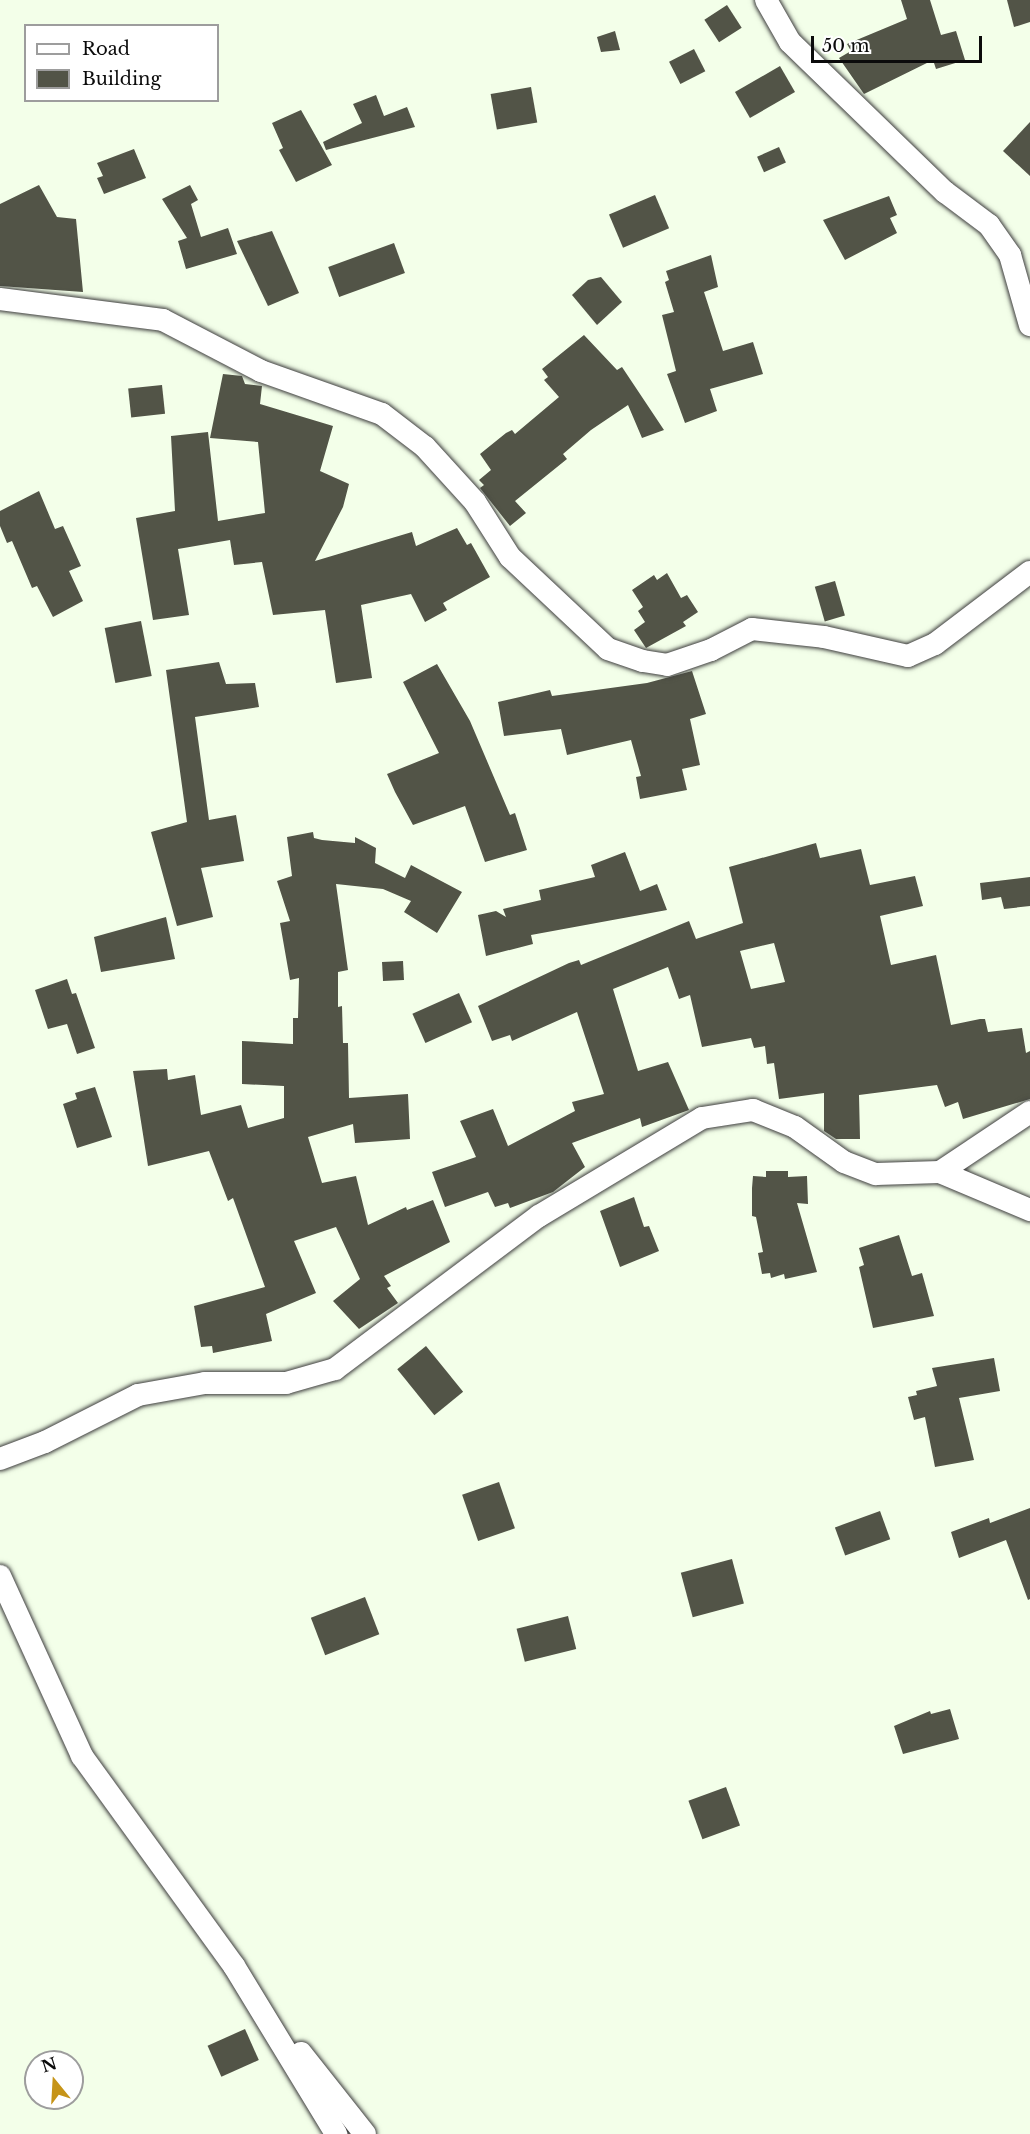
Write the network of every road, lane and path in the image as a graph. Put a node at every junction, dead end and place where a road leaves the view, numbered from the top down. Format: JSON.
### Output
{"nodes":[{"id":1,"x":766,"y":0,"type":"edge"},
{"id":2,"x":0,"y":299,"type":"edge"},
{"id":3,"x":1030,"y":325,"type":"edge"},
{"id":4,"x":1030,"y":572,"type":"edge"},
{"id":5,"x":1030,"y":1112,"type":"edge"},
{"id":6,"x":940,"y":1172,"type":"junction"},
{"id":7,"x":1030,"y":1210,"type":"edge"},
{"id":8,"x":0,"y":1459,"type":"edge"},
{"id":9,"x":0,"y":1576,"type":"edge"},
{"id":10,"x":259,"y":2006,"type":"junction"},
{"id":11,"x":336,"y":2134,"type":"edge"},
{"id":12,"x":365,"y":2134,"type":"edge"}],
"edges":[{"from":1,"to":3,"type":"street"},
{"from":2,"to":4,"type":"street"},
{"from":5,"to":6,"type":"street"},
{"from":6,"to":7,"type":"street"},
{"from":6,"to":8,"type":"street"},
{"from":9,"to":10,"type":"street"},
{"from":10,"to":11,"type":"street"},
{"from":10,"to":12,"type":"street"}]}
